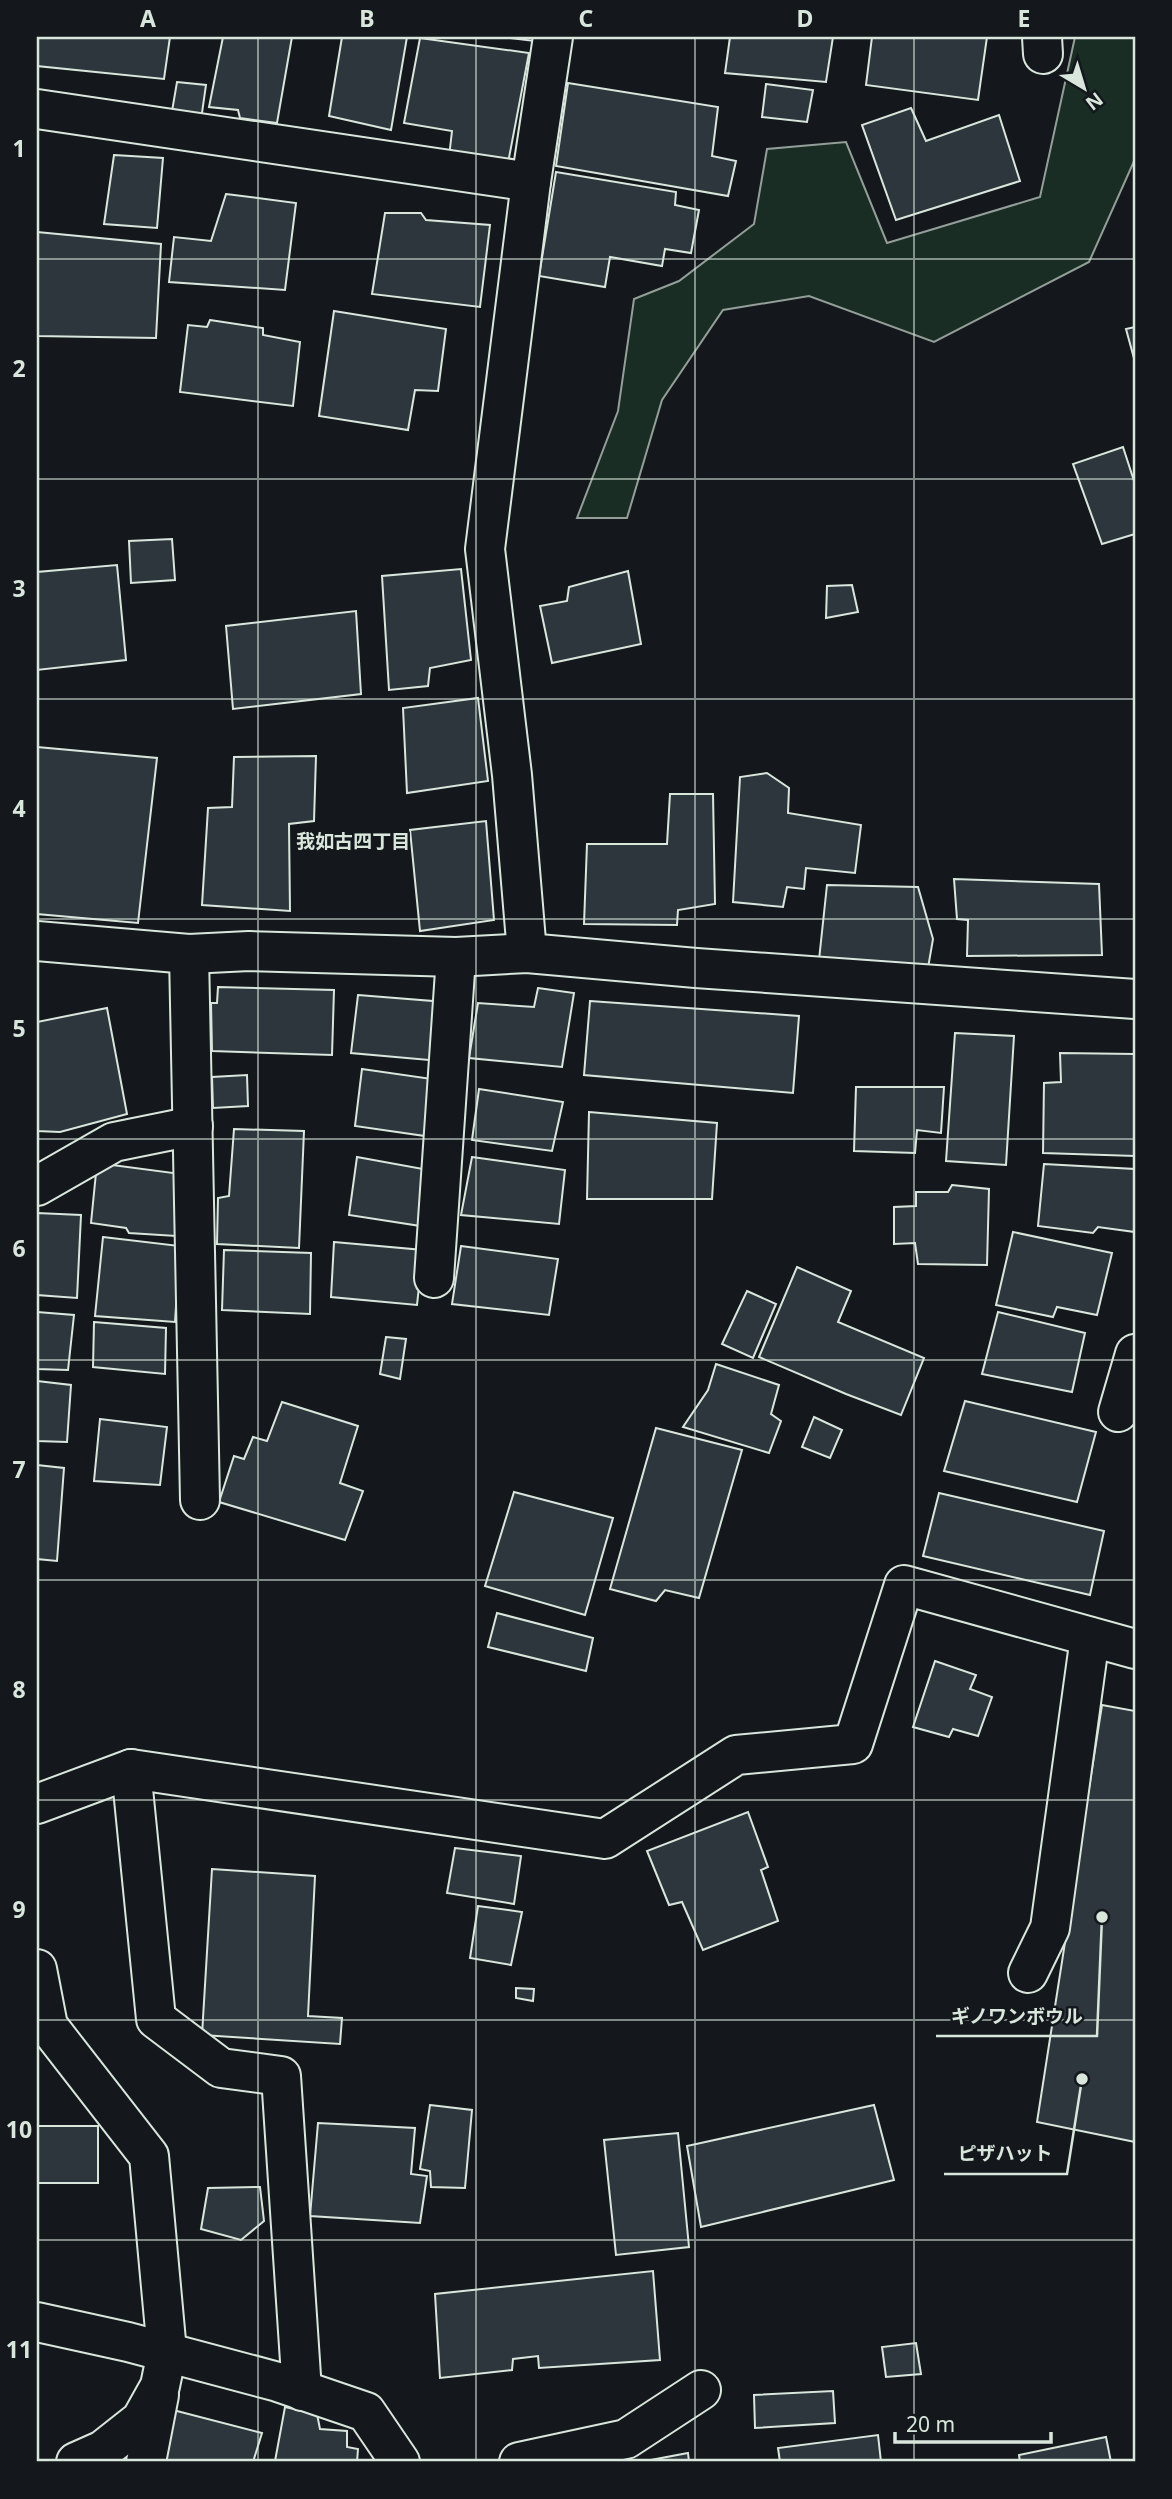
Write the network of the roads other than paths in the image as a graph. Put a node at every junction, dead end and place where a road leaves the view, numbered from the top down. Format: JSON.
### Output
{"nodes":[{"id":1,"x":553,"y":37,"type":"edge"},
{"id":2,"x":37,"y":109,"type":"edge"},
{"id":3,"x":531,"y":182,"type":"junction"},
{"id":4,"x":37,"y":941,"type":"edge"},
{"id":5,"x":527,"y":953,"type":"junction"},
{"id":6,"x":189,"y":954,"type":"junction"},
{"id":7,"x":456,"y":957,"type":"junction"},
{"id":8,"x":1135,"y":999,"type":"edge"},
{"id":9,"x":193,"y":1126,"type":"junction"},
{"id":10,"x":37,"y":1186,"type":"edge"},
{"id":11,"x":434,"y":1278,"type":"dead end"},
{"id":12,"x":1135,"y":1354,"type":"edge"},
{"id":13,"x":1118,"y":1412,"type":"dead end"},
{"id":14,"x":200,"y":1500,"type":"dead end"},
{"id":15,"x":1090,"y":1637,"type":"junction"},
{"id":16,"x":1135,"y":1649,"type":"edge"},
{"id":17,"x":131,"y":1769,"type":"junction"},
{"id":18,"x":37,"y":1804,"type":"edge"},
{"id":19,"x":37,"y":1969,"type":"edge"},
{"id":20,"x":1028,"y":1973,"type":"dead end"},
{"id":21,"x":37,"y":2322,"type":"edge"},
{"id":22,"x":164,"y":2369,"type":"junction"},
{"id":23,"x":302,"y":2390,"type":"junction"},
{"id":24,"x":701,"y":2390,"type":"dead end"},
{"id":25,"x":76,"y":2462,"type":"edge"},
{"id":26,"x":146,"y":2462,"type":"edge"},
{"id":27,"x":400,"y":2462,"type":"edge"},
{"id":28,"x":519,"y":2462,"type":"edge"}],
"edges":[{"from":1,"to":3,"type":"street"},
{"from":2,"to":3,"type":"street"},
{"from":3,"to":5,"type":"street"},
{"from":4,"to":6,"type":"street"},
{"from":5,"to":7,"type":"street"},
{"from":5,"to":8,"type":"street"},
{"from":6,"to":7,"type":"street"},
{"from":6,"to":9,"type":"street"},
{"from":7,"to":11,"type":"street"},
{"from":9,"to":10,"type":"street"},
{"from":9,"to":14,"type":"street"},
{"from":12,"to":13,"type":"street"},
{"from":15,"to":16,"type":"street"},
{"from":15,"to":17,"type":"street"},
{"from":15,"to":20,"type":"street"},
{"from":17,"to":18,"type":"street"},
{"from":17,"to":23,"type":"street"},
{"from":19,"to":22,"type":"street"},
{"from":21,"to":22,"type":"street"},
{"from":22,"to":23,"type":"street"},
{"from":22,"to":25,"type":"street"},
{"from":22,"to":26,"type":"street"},
{"from":23,"to":27,"type":"street"},
{"from":24,"to":28,"type":"street"}]}
